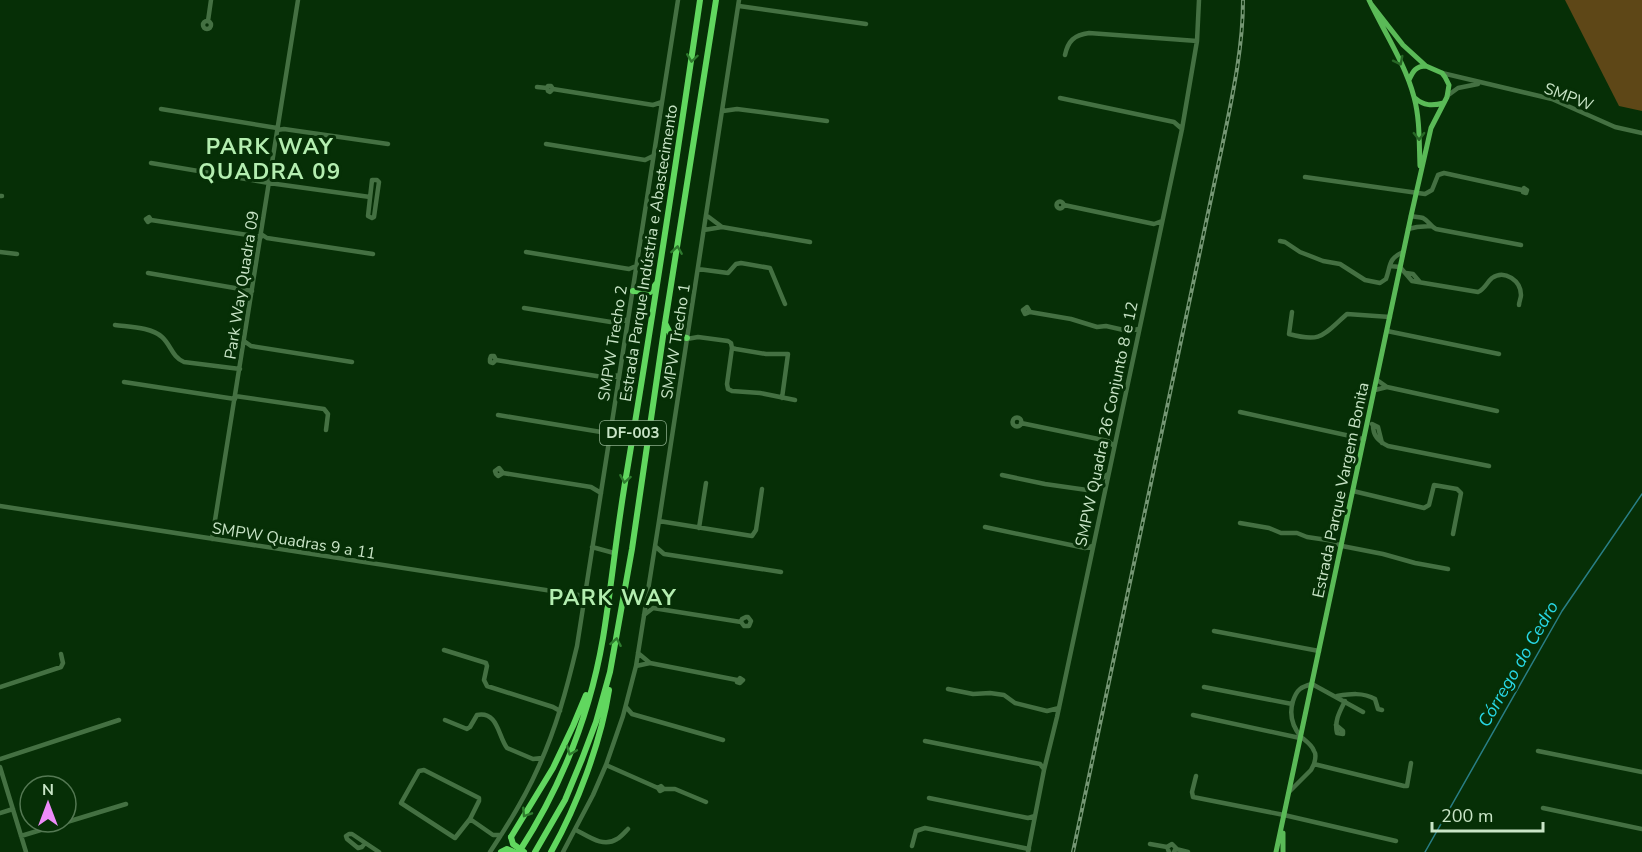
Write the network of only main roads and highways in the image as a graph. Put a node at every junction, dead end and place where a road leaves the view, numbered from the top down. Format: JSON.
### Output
{"nodes":[{"id":1,"x":700,"y":0,"type":"edge"},
{"id":2,"x":716,"y":0,"type":"edge"},
{"id":3,"x":1370,"y":2,"type":"edge"},
{"id":4,"x":1426,"y":66,"type":"junction"},
{"id":5,"x":1409,"y":80,"type":"junction"},
{"id":6,"x":1414,"y":98,"type":"junction"},
{"id":7,"x":1444,"y":103,"type":"junction"},
{"id":8,"x":1421,"y":174,"type":"junction"},
{"id":9,"x":659,"y":278,"type":"junction"},
{"id":10,"x":654,"y":312,"type":"junction"},
{"id":11,"x":665,"y":323,"type":"junction"},
{"id":12,"x":661,"y":349,"type":"junction"},
{"id":13,"x":610,"y":672,"type":"junction"},
{"id":14,"x":592,"y":687,"type":"junction"},
{"id":15,"x":1285,"y":814,"type":"junction"},
{"id":16,"x":502,"y":852,"type":"edge"},
{"id":17,"x":514,"y":852,"type":"edge"},
{"id":18,"x":519,"y":852,"type":"edge"},
{"id":19,"x":524,"y":852,"type":"edge"},
{"id":20,"x":535,"y":852,"type":"edge"},
{"id":21,"x":551,"y":852,"type":"edge"},
{"id":22,"x":1276,"y":852,"type":"edge"},
{"id":23,"x":1283,"y":852,"type":"edge"}],
"edges":[{"from":1,"to":9,"type":"highway","name":"Estrada Parque Indústria e Abastecimento","number":"DF-003","one_way":true},
{"from":11,"to":2,"type":"highway","name":"Estrada Parque Indústria e Abastecimento","number":"DF-003","one_way":true},
{"from":3,"to":4,"type":"main road","name":"Estrada Parque Vargem Bonita"},
{"from":3,"to":5,"type":"main road","name":"Estrada Parque Vargem Bonita","one_way":true},
{"from":4,"to":5,"type":"main road"},
{"from":4,"to":7,"type":"main road","name":"Estrada Parque Vargem Bonita"},
{"from":5,"to":6,"type":"main road","name":"Estrada Parque Vargem Bonita"},
{"from":6,"to":7,"type":"main road"},
{"from":6,"to":8,"type":"main road","name":"Estrada Parque Vargem Bonita","one_way":true},
{"from":7,"to":8,"type":"main road","name":"Estrada Parque Vargem Bonita"},
{"from":8,"to":15,"type":"main road","name":"Estrada Parque Vargem Bonita"},
{"from":9,"to":10,"type":"highway","name":"Estrada Parque Indústria e Abastecimento","number":"DF-003"},
{"from":9,"to":10,"type":"highway"},
{"from":10,"to":14,"type":"highway","name":"Estrada Parque Indústria e Abastecimento","number":"DF-003","one_way":true},
{"from":11,"to":12,"type":"highway","name":"Estrada Parque Indústria e Abastecimento","number":"DF-003"},
{"from":11,"to":12,"type":"highway"},
{"from":13,"to":12,"type":"highway","name":"Estrada Parque Indústria e Abastecimento","number":"DF-003","one_way":true},
{"from":13,"to":20,"type":"highway","name":"Estrada Parque Indústria e Abastecimento","number":"DF-003"},
{"from":13,"to":21,"type":"highway"},
{"from":14,"to":18,"type":"highway","name":"Estrada Parque Indústria e Abastecimento","number":"DF-003","one_way":true},
{"from":14,"to":19,"type":"highway","one_way":true,"bridge":true},
{"from":15,"to":22,"type":"main road","name":"Estrada Parque Vargem Bonita"},
{"from":15,"to":23,"type":"main road","name":"Estrada Parque Vargem Bonita"},
{"from":16,"to":17,"type":"highway"}]}
